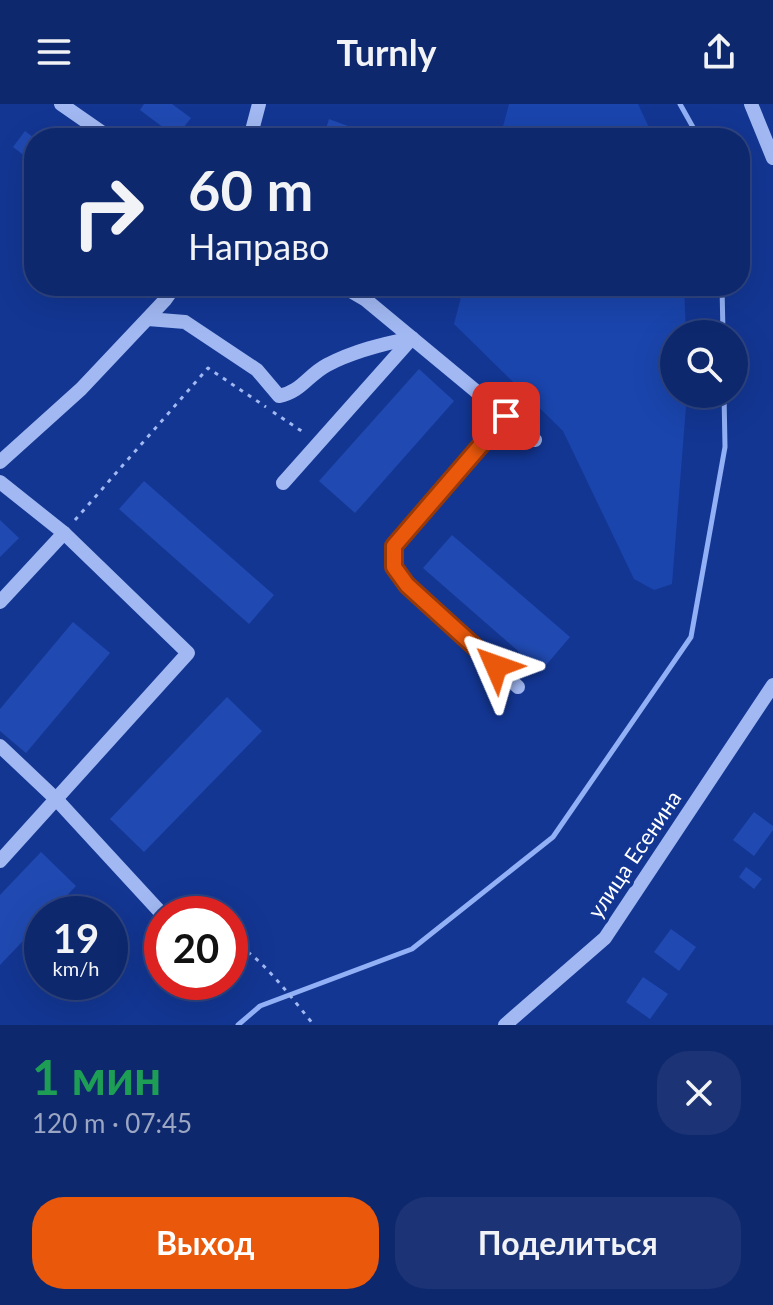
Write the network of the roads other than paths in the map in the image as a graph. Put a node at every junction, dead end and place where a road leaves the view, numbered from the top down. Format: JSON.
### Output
{"nodes":[{"id":1,"x":61,"y":104,"type":"edge"},
{"id":2,"x":259,"y":104,"type":"edge"},
{"id":3,"x":751,"y":104,"type":"edge"},
{"id":4,"x":96,"y":128,"type":"edge"},
{"id":5,"x":253,"y":128,"type":"edge"},
{"id":6,"x":773,"y":158,"type":"edge"},
{"id":7,"x":167,"y":296,"type":"edge"},
{"id":8,"x":359,"y":296,"type":"edge"},
{"id":9,"x":148,"y":319,"type":"junction"},
{"id":10,"x":412,"y":338,"type":"junction"},
{"id":11,"x":506,"y":416,"type":"junction"},
{"id":12,"x":535,"y":440,"type":"dead end"},
{"id":13,"x":0,"y":462,"type":"edge"},
{"id":14,"x":0,"y":482,"type":"edge"},
{"id":15,"x":283,"y":483,"type":"dead end"},
{"id":16,"x":64,"y":533,"type":"junction"},
{"id":17,"x":0,"y":602,"type":"edge"},
{"id":18,"x":773,"y":685,"type":"edge"},
{"id":19,"x":518,"y":687,"type":"dead end"},
{"id":20,"x":0,"y":746,"type":"edge"},
{"id":21,"x":57,"y":800,"type":"junction"},
{"id":22,"x":0,"y":861,"type":"edge"},
{"id":23,"x":145,"y":896,"type":"edge"},
{"id":24,"x":505,"y":1025,"type":"edge"}],
"edges":[{"from":1,"to":4,"type":"street"},
{"from":2,"to":5,"type":"street"},
{"from":3,"to":6,"type":"street"},
{"from":7,"to":9,"type":"street"},
{"from":8,"to":10,"type":"street"},
{"from":9,"to":10,"type":"street"},
{"from":9,"to":13,"type":"street"},
{"from":10,"to":11,"type":"street"},
{"from":10,"to":15,"type":"street"},
{"from":11,"to":12,"type":"street"},
{"from":11,"to":19,"type":"street"},
{"from":14,"to":16,"type":"street"},
{"from":16,"to":17,"type":"street"},
{"from":16,"to":21,"type":"street"},
{"from":18,"to":24,"type":"street","name":"улица Есенина"},
{"from":20,"to":21,"type":"street"},
{"from":21,"to":22,"type":"street"},
{"from":21,"to":23,"type":"street"}]}
